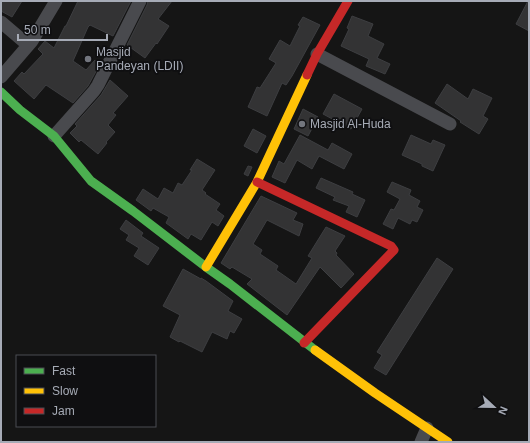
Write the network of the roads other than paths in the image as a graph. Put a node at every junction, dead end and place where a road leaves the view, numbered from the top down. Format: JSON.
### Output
{"nodes":[{"id":1,"x":56,"y":1,"type":"edge"},
{"id":2,"x":140,"y":1,"type":"edge"},
{"id":3,"x":348,"y":1,"type":"edge"},
{"id":4,"x":1,"y":22,"type":"edge"},
{"id":5,"x":28,"y":45,"type":"junction"},
{"id":6,"x":317,"y":54,"type":"junction"},
{"id":7,"x":1,"y":77,"type":"edge"},
{"id":8,"x":1,"y":92,"type":"edge"},
{"id":9,"x":450,"y":124,"type":"dead end"},
{"id":10,"x":54,"y":136,"type":"junction"},
{"id":11,"x":257,"y":182,"type":"junction"},
{"id":12,"x":206,"y":267,"type":"junction"},
{"id":13,"x":304,"y":343,"type":"junction"},
{"id":14,"x":427,"y":428,"type":"junction"},
{"id":15,"x":421,"y":442,"type":"edge"},
{"id":16,"x":448,"y":442,"type":"edge"}],
"edges":[{"from":1,"to":5,"type":"street"},
{"from":2,"to":10,"type":"street"},
{"from":3,"to":6,"type":"street"},
{"from":4,"to":5,"type":"street"},
{"from":5,"to":7,"type":"street"},
{"from":6,"to":9,"type":"street"},
{"from":6,"to":11,"type":"street"},
{"from":8,"to":10,"type":"street"},
{"from":10,"to":12,"type":"street"},
{"from":11,"to":12,"type":"street"},
{"from":11,"to":13,"type":"street"},
{"from":12,"to":13,"type":"street"},
{"from":13,"to":14,"type":"street"},
{"from":14,"to":15,"type":"street"},
{"from":14,"to":16,"type":"street"}]}
